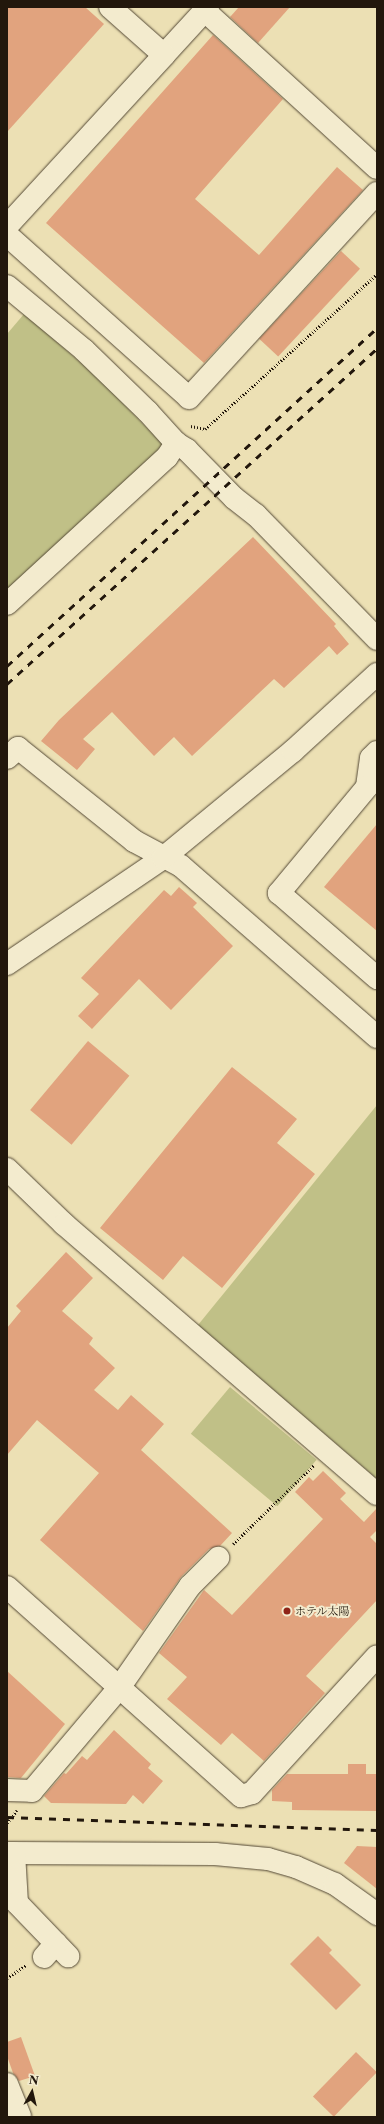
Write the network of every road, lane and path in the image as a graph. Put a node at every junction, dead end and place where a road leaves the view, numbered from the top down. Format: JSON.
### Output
{"nodes":[{"id":1,"x":110,"y":7,"type":"edge"},
{"id":2,"x":207,"y":9,"type":"edge"},
{"id":3,"x":164,"y":55,"type":"junction"},
{"id":4,"x":377,"y":168,"type":"edge"},
{"id":5,"x":377,"y":193,"type":"edge"},
{"id":6,"x":7,"y":226,"type":"edge"},
{"id":7,"x":7,"y":235,"type":"edge"},
{"id":8,"x":377,"y":274,"type":"edge"},
{"id":9,"x":7,"y":286,"type":"edge"},
{"id":10,"x":181,"y":434,"type":"junction"},
{"id":11,"x":7,"y":604,"type":"edge"},
{"id":12,"x":377,"y":639,"type":"edge"},
{"id":13,"x":377,"y":674,"type":"edge"},
{"id":14,"x":377,"y":752,"type":"edge"},
{"id":15,"x":7,"y":758,"type":"edge"},
{"id":16,"x":163,"y":858,"type":"junction"},
{"id":17,"x":7,"y":964,"type":"edge"},
{"id":18,"x":377,"y":978,"type":"edge"},
{"id":19,"x":377,"y":1037,"type":"edge"},
{"id":20,"x":7,"y":1169,"type":"edge"},
{"id":21,"x":328,"y":1452,"type":"junction"},
{"id":22,"x":377,"y":1494,"type":"edge"},
{"id":23,"x":218,"y":1558,"type":"joint"},
{"id":24,"x":7,"y":1587,"type":"edge"},
{"id":25,"x":377,"y":1656,"type":"edge"},
{"id":26,"x":119,"y":1688,"type":"junction"},
{"id":27,"x":7,"y":1790,"type":"edge"},
{"id":28,"x":12,"y":1817,"type":"dead end"},
{"id":29,"x":7,"y":1823,"type":"edge"},
{"id":30,"x":11,"y":1853,"type":"edge"},
{"id":31,"x":377,"y":1914,"type":"edge"},
{"id":32,"x":56,"y":1952,"type":"dead end"},
{"id":33,"x":7,"y":2084,"type":"edge"},
{"id":34,"x":20,"y":2117,"type":"edge"}],
"edges":[{"from":1,"to":3,"type":"street"},
{"from":2,"to":3,"type":"street"},
{"from":2,"to":4,"type":"street"},
{"from":3,"to":6,"type":"street"},
{"from":5,"to":7,"type":"street"},
{"from":8,"to":10,"type":"path"},
{"from":9,"to":10,"type":"street"},
{"from":10,"to":11,"type":"street"},
{"from":10,"to":12,"type":"street"},
{"from":13,"to":16,"type":"street"},
{"from":14,"to":18,"type":"street"},
{"from":15,"to":16,"type":"street"},
{"from":16,"to":17,"type":"street"},
{"from":16,"to":19,"type":"street"},
{"from":20,"to":21,"type":"street"},
{"from":21,"to":22,"type":"street"},
{"from":21,"to":23,"type":"path"},
{"from":23,"to":26,"type":"street"},
{"from":24,"to":26,"type":"street"},
{"from":25,"to":26,"type":"street"},
{"from":26,"to":27,"type":"street"},
{"from":28,"to":29,"type":"path"},
{"from":30,"to":31,"type":"street"},
{"from":30,"to":32,"type":"street"},
{"from":33,"to":34,"type":"street"}]}
